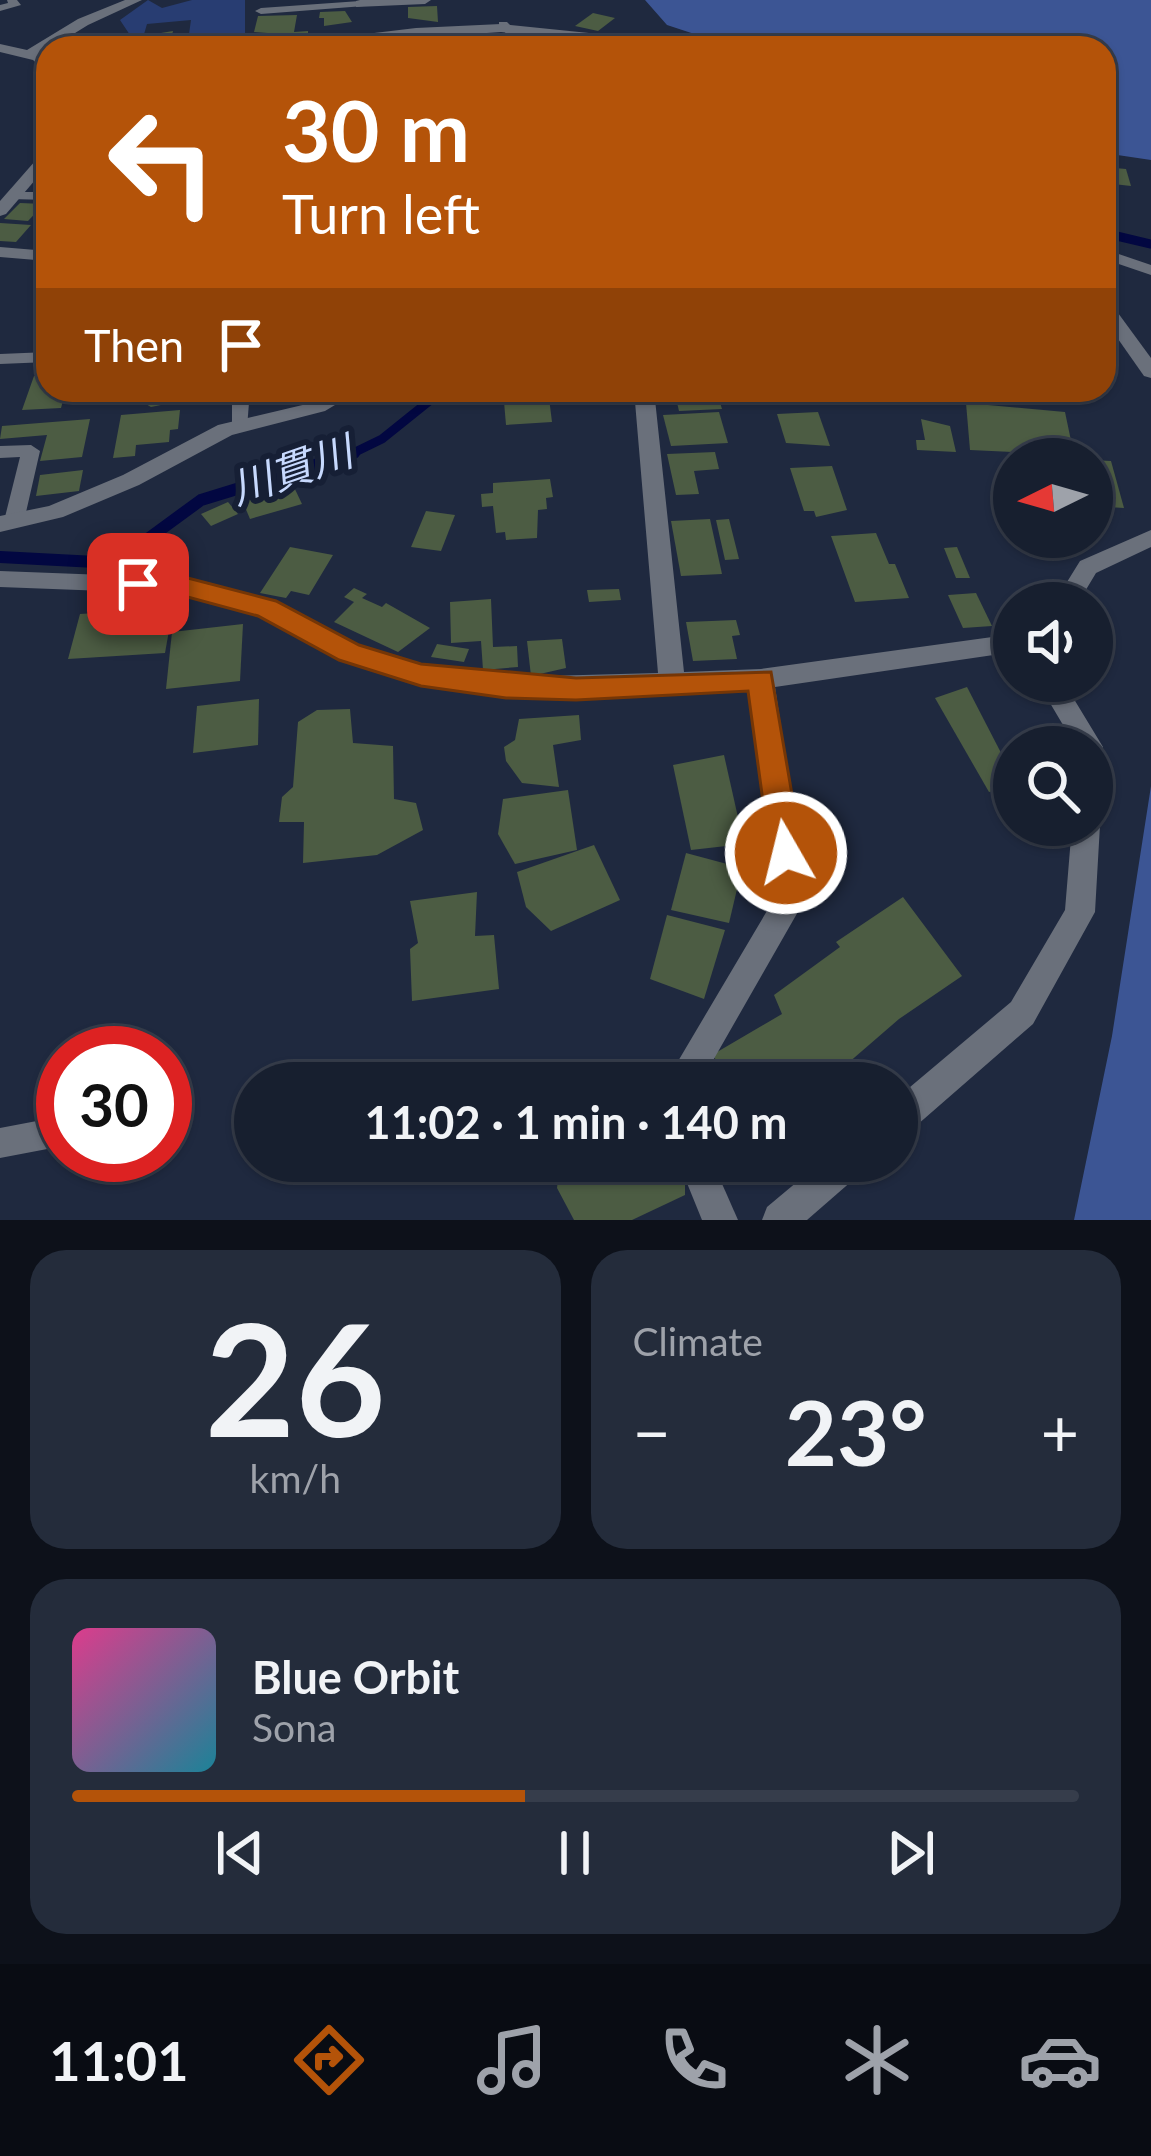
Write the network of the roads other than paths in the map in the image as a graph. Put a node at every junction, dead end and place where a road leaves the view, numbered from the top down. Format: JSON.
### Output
{"nodes":[{"id":1,"x":11,"y":0,"type":"edge"},
{"id":2,"x":136,"y":0,"type":"edge"},
{"id":3,"x":425,"y":0,"type":"edge"},
{"id":4,"x":360,"y":2,"type":"edge"},
{"id":5,"x":0,"y":8,"type":"edge"},
{"id":6,"x":261,"y":10,"type":"dead end"},
{"id":7,"x":503,"y":24,"type":"junction"},
{"id":8,"x":68,"y":36,"type":"edge"},
{"id":9,"x":365,"y":36,"type":"edge"},
{"id":10,"x":421,"y":36,"type":"edge"},
{"id":11,"x":514,"y":36,"type":"edge"},
{"id":12,"x":590,"y":36,"type":"edge"},
{"id":13,"x":0,"y":48,"type":"edge"},
{"id":14,"x":36,"y":59,"type":"edge"},
{"id":15,"x":36,"y":170,"type":"edge"},
{"id":16,"x":16,"y":196,"type":"junction"},
{"id":17,"x":36,"y":196,"type":"edge"},
{"id":18,"x":0,"y":211,"type":"edge"},
{"id":19,"x":0,"y":252,"type":"edge"},
{"id":20,"x":36,"y":255,"type":"edge"},
{"id":21,"x":1116,"y":258,"type":"edge"},
{"id":22,"x":1151,"y":270,"type":"edge"},
{"id":23,"x":1116,"y":323,"type":"edge"},
{"id":24,"x":36,"y":358,"type":"edge"},
{"id":25,"x":0,"y":359,"type":"edge"},
{"id":26,"x":1151,"y":372,"type":"edge"},
{"id":27,"x":241,"y":402,"type":"edge"},
{"id":28,"x":327,"y":402,"type":"edge"},
{"id":29,"x":645,"y":402,"type":"edge"},
{"id":30,"x":241,"y":424,"type":"junction"},
{"id":31,"x":1,"y":452,"type":"edge"},
{"id":32,"x":7,"y":522,"type":"edge"},
{"id":33,"x":1151,"y":538,"type":"edge"},
{"id":34,"x":0,"y":579,"type":"edge"},
{"id":35,"x":1079,"y":582,"type":"edge"},
{"id":36,"x":993,"y":646,"type":"edge"},
{"id":37,"x":760,"y":680,"type":"junction"},
{"id":38,"x":672,"y":683,"type":"junction"},
{"id":39,"x":1084,"y":846,"type":"edge"},
{"id":40,"x":694,"y":1062,"type":"edge"},
{"id":41,"x":918,"y":1102,"type":"edge"},
{"id":42,"x":36,"y":1136,"type":"edge"},
{"id":43,"x":0,"y":1143,"type":"edge"},
{"id":44,"x":704,"y":1182,"type":"edge"},
{"id":45,"x":824,"y":1182,"type":"edge"},
{"id":46,"x":720,"y":1220,"type":"edge"},
{"id":47,"x":780,"y":1220,"type":"edge"}],
"edges":[{"from":1,"to":5,"type":"lane"},
{"from":2,"to":8,"type":"street"},
{"from":3,"to":4,"type":"street"},
{"from":4,"to":6,"type":"lane"},
{"from":4,"to":9,"type":"street"},
{"from":7,"to":10,"type":"street"},
{"from":7,"to":11,"type":"lane"},
{"from":7,"to":12,"type":"street"},
{"from":13,"to":14,"type":"street"},
{"from":15,"to":16,"type":"street"},
{"from":16,"to":17,"type":"lane"},
{"from":16,"to":18,"type":"street"},
{"from":19,"to":20,"type":"lane"},
{"from":21,"to":22,"type":"lane"},
{"from":23,"to":26,"type":"street"},
{"from":24,"to":25,"type":"lane"},
{"from":27,"to":30,"type":"lane"},
{"from":28,"to":30,"type":"street"},
{"from":29,"to":38,"type":"street"},
{"from":30,"to":32,"type":"street"},
{"from":31,"to":32,"type":"lane"},
{"from":33,"to":35,"type":"street"},
{"from":34,"to":38,"type":"street"},
{"from":36,"to":37,"type":"street"},
{"from":37,"to":38,"type":"street"},
{"from":37,"to":40,"type":"street"},
{"from":39,"to":41,"type":"street"},
{"from":42,"to":43,"type":"lane"},
{"from":44,"to":46,"type":"street"},
{"from":45,"to":47,"type":"street"}]}
